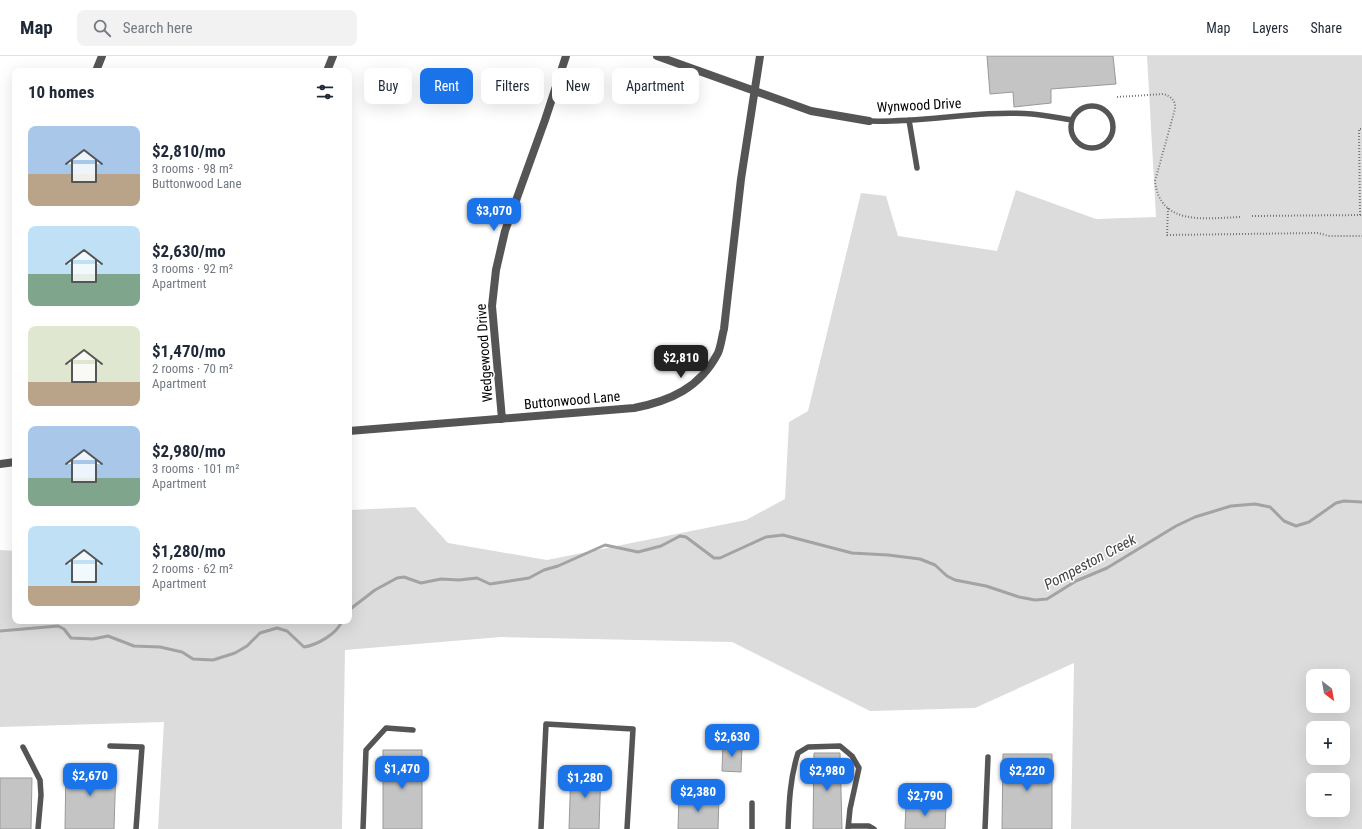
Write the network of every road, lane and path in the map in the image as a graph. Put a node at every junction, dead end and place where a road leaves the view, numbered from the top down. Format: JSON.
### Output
{"nodes":[{"id":1,"x":102,"y":56,"type":"edge"},
{"id":2,"x":333,"y":56,"type":"edge"},
{"id":3,"x":566,"y":56,"type":"edge"},
{"id":4,"x":657,"y":56,"type":"edge"},
{"id":5,"x":760,"y":56,"type":"edge"},
{"id":6,"x":97,"y":68,"type":"edge"},
{"id":7,"x":328,"y":68,"type":"edge"},
{"id":8,"x":755,"y":91,"type":"junction"},
{"id":9,"x":1117,"y":97,"type":"dead end"},
{"id":10,"x":868,"y":120,"type":"joint"},
{"id":11,"x":909,"y":120,"type":"junction"},
{"id":12,"x":1072,"y":120,"type":"junction"},
{"id":13,"x":1362,"y":129,"type":"edge"},
{"id":14,"x":917,"y":168,"type":"dead end"},
{"id":15,"x":1168,"y":208,"type":"junction"},
{"id":16,"x":1361,"y":215,"type":"edge"},
{"id":17,"x":1252,"y":216,"type":"dead end"},
{"id":18,"x":1240,"y":217,"type":"dead end"},
{"id":19,"x":1362,"y":236,"type":"edge"},
{"id":20,"x":502,"y":419,"type":"junction"},
{"id":21,"x":352,"y":431,"type":"edge"},
{"id":22,"x":12,"y":462,"type":"edge"},
{"id":23,"x":0,"y":464,"type":"edge"},
{"id":24,"x":413,"y":730,"type":"dead end"},
{"id":25,"x":110,"y":746,"type":"dead end"},
{"id":26,"x":23,"y":747,"type":"dead end"},
{"id":27,"x":988,"y":757,"type":"dead end"},
{"id":28,"x":752,"y":803,"type":"dead end"},
{"id":29,"x":848,"y":827,"type":"edge"},
{"id":30,"x":38,"y":829,"type":"edge"},
{"id":31,"x":136,"y":829,"type":"edge"},
{"id":32,"x":363,"y":829,"type":"edge"},
{"id":33,"x":541,"y":829,"type":"edge"},
{"id":34,"x":628,"y":829,"type":"edge"},
{"id":35,"x":752,"y":829,"type":"edge"},
{"id":36,"x":788,"y":829,"type":"edge"},
{"id":37,"x":874,"y":829,"type":"edge"},
{"id":38,"x":985,"y":829,"type":"edge"}],
"edges":[{"from":1,"to":6,"type":"street"},
{"from":2,"to":7,"type":"street"},
{"from":3,"to":20,"type":"street","name":"Wedgewood Drive"},
{"from":4,"to":8,"type":"street","name":"Wynwood Drive"},
{"from":5,"to":8,"type":"street","name":"Buttonwood Lane"},
{"from":8,"to":10,"type":"street","name":"Wynwood Drive"},
{"from":8,"to":20,"type":"street","name":"Buttonwood Lane"},
{"from":9,"to":15,"type":"path"},
{"from":10,"to":11,"type":"lane","name":"Wynwood Drive"},
{"from":11,"to":12,"type":"lane","name":"Wynwood Drive"},
{"from":11,"to":14,"type":"lane"},
{"from":12,"to":12,"type":"lane"},
{"from":13,"to":16,"type":"path"},
{"from":15,"to":18,"type":"path"},
{"from":15,"to":19,"type":"path"},
{"from":16,"to":17,"type":"path"},
{"from":20,"to":21,"type":"street","name":"Buttonwood Lane"},
{"from":22,"to":23,"type":"street"},
{"from":24,"to":32,"type":"lane"},
{"from":25,"to":31,"type":"lane"},
{"from":26,"to":30,"type":"lane"},
{"from":27,"to":38,"type":"lane"},
{"from":28,"to":35,"type":"lane"},
{"from":29,"to":36,"type":"lane"},
{"from":29,"to":37,"type":"lane"},
{"from":33,"to":34,"type":"lane"}]}
